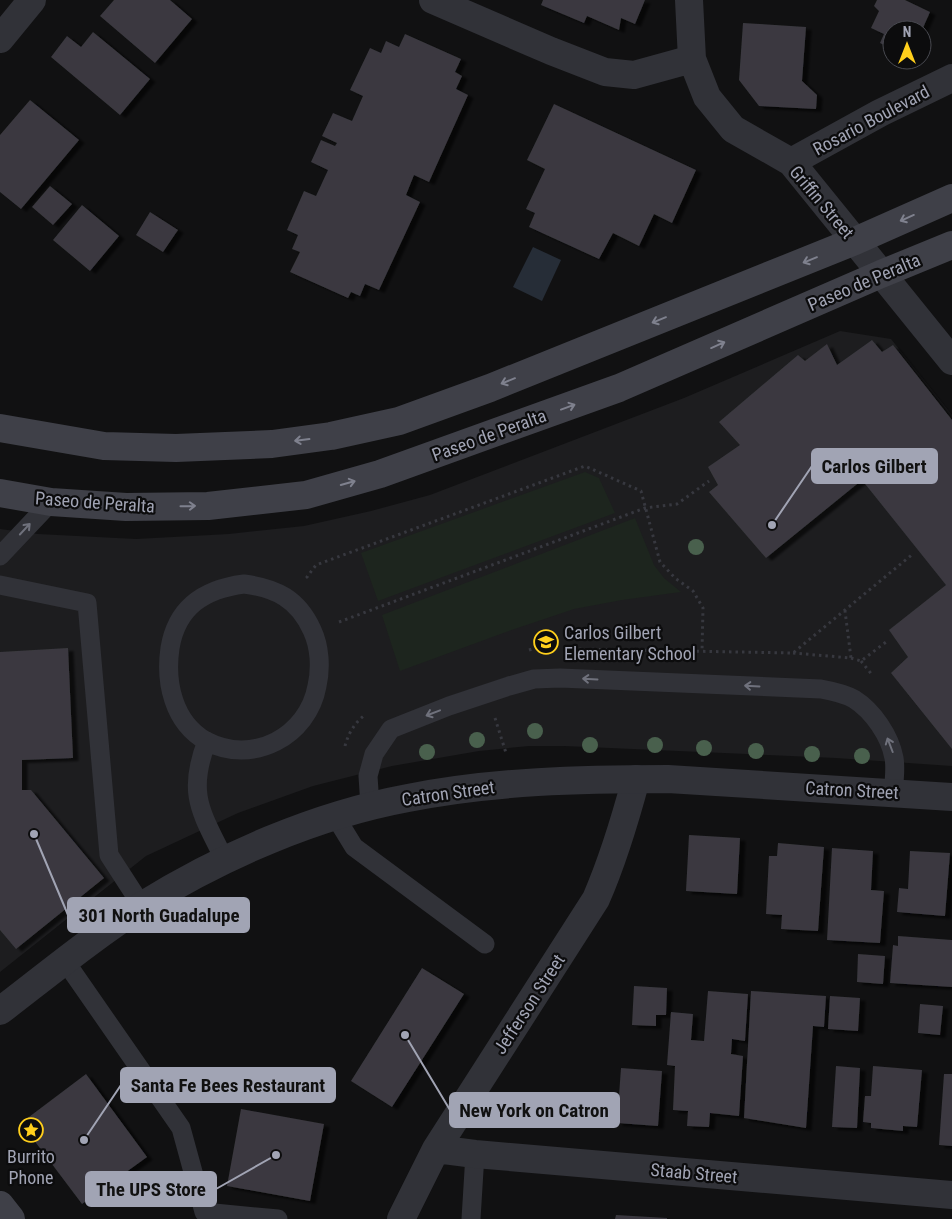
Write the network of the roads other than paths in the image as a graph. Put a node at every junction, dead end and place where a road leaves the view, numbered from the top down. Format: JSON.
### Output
{"nodes":[{"id":1,"x":32,"y":0,"type":"edge"},
{"id":2,"x":433,"y":0,"type":"edge"},
{"id":3,"x":689,"y":0,"type":"edge"},
{"id":4,"x":0,"y":39,"type":"edge"},
{"id":5,"x":692,"y":59,"type":"junction"},
{"id":6,"x":952,"y":78,"type":"edge"},
{"id":7,"x":790,"y":162,"type":"junction"},
{"id":8,"x":952,"y":198,"type":"edge"},
{"id":9,"x":855,"y":241,"type":"junction"},
{"id":10,"x":952,"y":245,"type":"edge"},
{"id":11,"x":881,"y":274,"type":"junction"},
{"id":12,"x":952,"y":361,"type":"edge"},
{"id":13,"x":0,"y":428,"type":"edge"},
{"id":14,"x":0,"y":493,"type":"edge"},
{"id":15,"x":51,"y":502,"type":"junction"},
{"id":16,"x":0,"y":556,"type":"edge"},
{"id":17,"x":0,"y":585,"type":"edge"},
{"id":18,"x":206,"y":741,"type":"junction"},
{"id":19,"x":636,"y":779,"type":"junction"},
{"id":20,"x":893,"y":793,"type":"junction"},
{"id":21,"x":952,"y":797,"type":"edge"},
{"id":22,"x":370,"y":806,"type":"junction"},
{"id":23,"x":335,"y":816,"type":"junction"},
{"id":24,"x":225,"y":861,"type":"junction"},
{"id":25,"x":142,"y":906,"type":"junction"},
{"id":26,"x":485,"y":944,"type":"dead end"},
{"id":27,"x":65,"y":961,"type":"junction"},
{"id":28,"x":0,"y":1011,"type":"edge"},
{"id":29,"x":436,"y":1148,"type":"junction"},
{"id":30,"x":475,"y":1154,"type":"junction"},
{"id":31,"x":952,"y":1195,"type":"edge"},
{"id":32,"x":0,"y":1205,"type":"edge"},
{"id":33,"x":196,"y":1216,"type":"edge"},
{"id":34,"x":11,"y":1219,"type":"edge"},
{"id":35,"x":278,"y":1219,"type":"edge"},
{"id":36,"x":401,"y":1219,"type":"edge"},
{"id":37,"x":471,"y":1219,"type":"edge"}],
"edges":[{"from":1,"to":4,"type":"street"},
{"from":2,"to":5,"type":"street"},
{"from":3,"to":5,"type":"street","name":"Griffin Street"},
{"from":5,"to":7,"type":"street","name":"Griffin Street"},
{"from":6,"to":7,"type":"street","name":"Rosario Boulevard"},
{"from":7,"to":9,"type":"street","name":"Griffin Street"},
{"from":8,"to":9,"type":"main road","one_way":true},
{"from":9,"to":11,"type":"street","name":"Griffin Street"},
{"from":9,"to":13,"type":"main road","one_way":true},
{"from":10,"to":11,"type":"main road","name":"Paseo de Peralta"},
{"from":11,"to":12,"type":"street","name":"Griffin Street"},
{"from":15,"to":11,"type":"main road","name":"Paseo de Peralta","one_way":true},
{"from":14,"to":15,"type":"main road","name":"Paseo de Peralta"},
{"from":16,"to":15,"type":"lane","one_way":true},
{"from":17,"to":25,"type":"lane"},
{"from":18,"to":18,"type":"lane"},
{"from":18,"to":24,"type":"lane"},
{"from":19,"to":20,"type":"street","name":"Catron Street"},
{"from":19,"to":22,"type":"street","name":"Catron Street"},
{"from":19,"to":29,"type":"street","name":"Jefferson Street"},
{"from":20,"to":21,"type":"street","name":"Catron Street"},
{"from":20,"to":22,"type":"lane","one_way":true},
{"from":22,"to":23,"type":"street","name":"Catron Street"},
{"from":23,"to":24,"type":"street","name":"Catron Street"},
{"from":23,"to":26,"type":"lane"},
{"from":24,"to":25,"type":"street","name":"Catron Street"},
{"from":25,"to":27,"type":"street","name":"Catron Street"},
{"from":27,"to":28,"type":"street","name":"Catron Street"},
{"from":27,"to":33,"type":"lane"},
{"from":29,"to":30,"type":"street","name":"Staab Street"},
{"from":29,"to":36,"type":"street","name":"Jefferson Street"},
{"from":30,"to":31,"type":"street","name":"Staab Street"},
{"from":30,"to":37,"type":"lane"},
{"from":32,"to":34,"type":"main road"},
{"from":33,"to":35,"type":"lane"}]}
